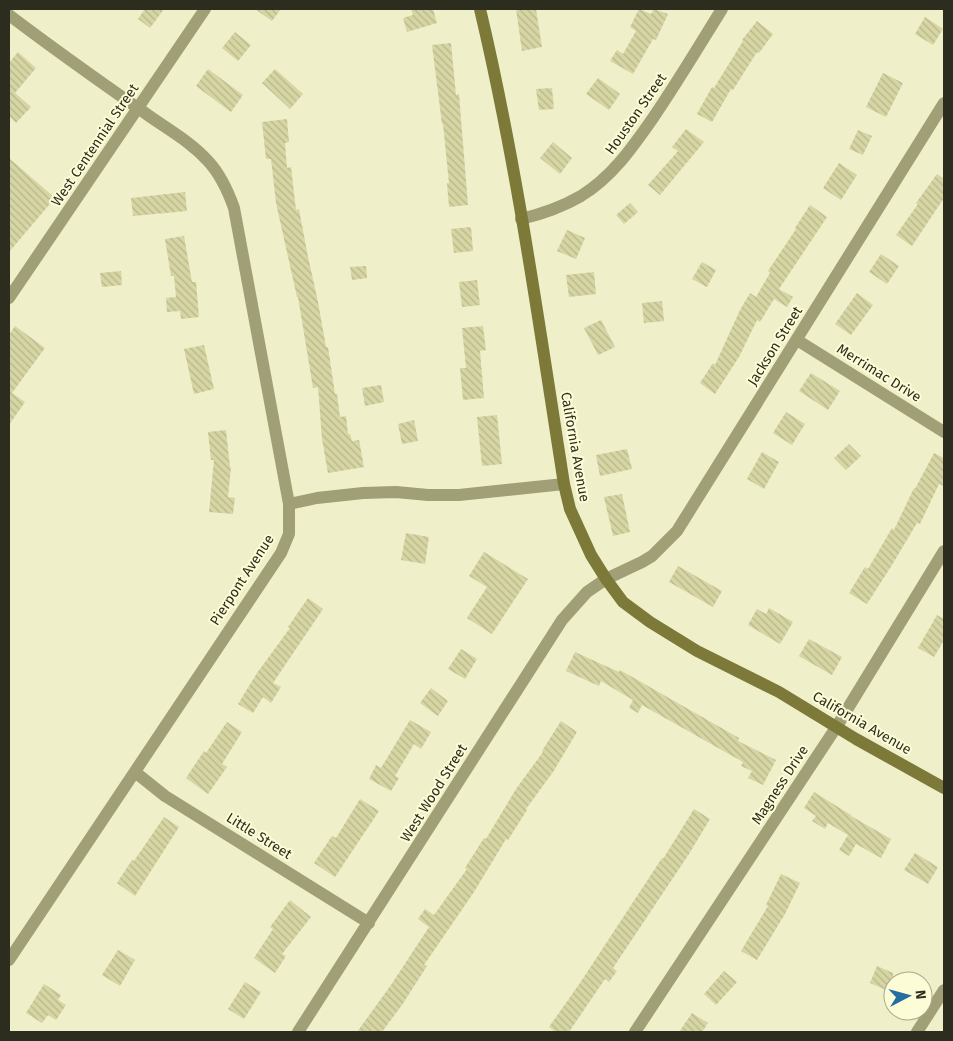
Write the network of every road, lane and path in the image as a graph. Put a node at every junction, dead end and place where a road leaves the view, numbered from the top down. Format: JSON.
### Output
{"nodes":[{"id":1,"x":205,"y":9,"type":"edge"},
{"id":2,"x":480,"y":9,"type":"edge"},
{"id":3,"x":722,"y":9,"type":"edge"},
{"id":4,"x":9,"y":16,"type":"edge"},
{"id":5,"x":944,"y":103,"type":"edge"},
{"id":6,"x":138,"y":108,"type":"junction"},
{"id":7,"x":521,"y":219,"type":"junction"},
{"id":8,"x":9,"y":298,"type":"edge"},
{"id":9,"x":797,"y":340,"type":"junction"},
{"id":10,"x":944,"y":432,"type":"edge"},
{"id":11,"x":564,"y":484,"type":"junction"},
{"id":12,"x":289,"y":504,"type":"junction"},
{"id":13,"x":944,"y":551,"type":"edge"},
{"id":14,"x":606,"y":579,"type":"junction"},
{"id":15,"x":837,"y":726,"type":"junction"},
{"id":16,"x":135,"y":772,"type":"junction"},
{"id":17,"x":944,"y":788,"type":"edge"},
{"id":18,"x":369,"y":923,"type":"junction"},
{"id":19,"x":9,"y":960,"type":"edge"},
{"id":20,"x":944,"y":990,"type":"edge"},
{"id":21,"x":298,"y":1032,"type":"edge"},
{"id":22,"x":635,"y":1032,"type":"edge"},
{"id":23,"x":917,"y":1032,"type":"edge"}],
"edges":[{"from":1,"to":6,"type":"street","name":"West Centennial Street"},
{"from":2,"to":7,"type":"main road","name":"California Avenue"},
{"from":3,"to":7,"type":"street","name":"Houston Street"},
{"from":4,"to":6,"type":"street","name":"Pierpont Avenue"},
{"from":5,"to":9,"type":"street","name":"Jackson Street"},
{"from":6,"to":8,"type":"street","name":"West Centennial Street"},
{"from":6,"to":12,"type":"street","name":"Pierpont Avenue"},
{"from":7,"to":11,"type":"main road","name":"California Avenue"},
{"from":9,"to":10,"type":"street","name":"Merrimac Drive"},
{"from":9,"to":14,"type":"street","name":"Jackson Street"},
{"from":11,"to":12,"type":"street"},
{"from":11,"to":14,"type":"main road","name":"California Avenue"},
{"from":12,"to":16,"type":"street","name":"Pierpont Avenue"},
{"from":13,"to":15,"type":"street","name":"Magness Drive"},
{"from":14,"to":15,"type":"main road","name":"California Avenue"},
{"from":14,"to":18,"type":"street","name":"West Wood Street"},
{"from":15,"to":17,"type":"main road","name":"California Avenue"},
{"from":15,"to":22,"type":"street","name":"Magness Drive"},
{"from":16,"to":18,"type":"street","name":"Little Street"},
{"from":16,"to":19,"type":"street","name":"Pierpont Avenue"},
{"from":18,"to":21,"type":"street","name":"West Wood Street"},
{"from":20,"to":23,"type":"street"}]}
